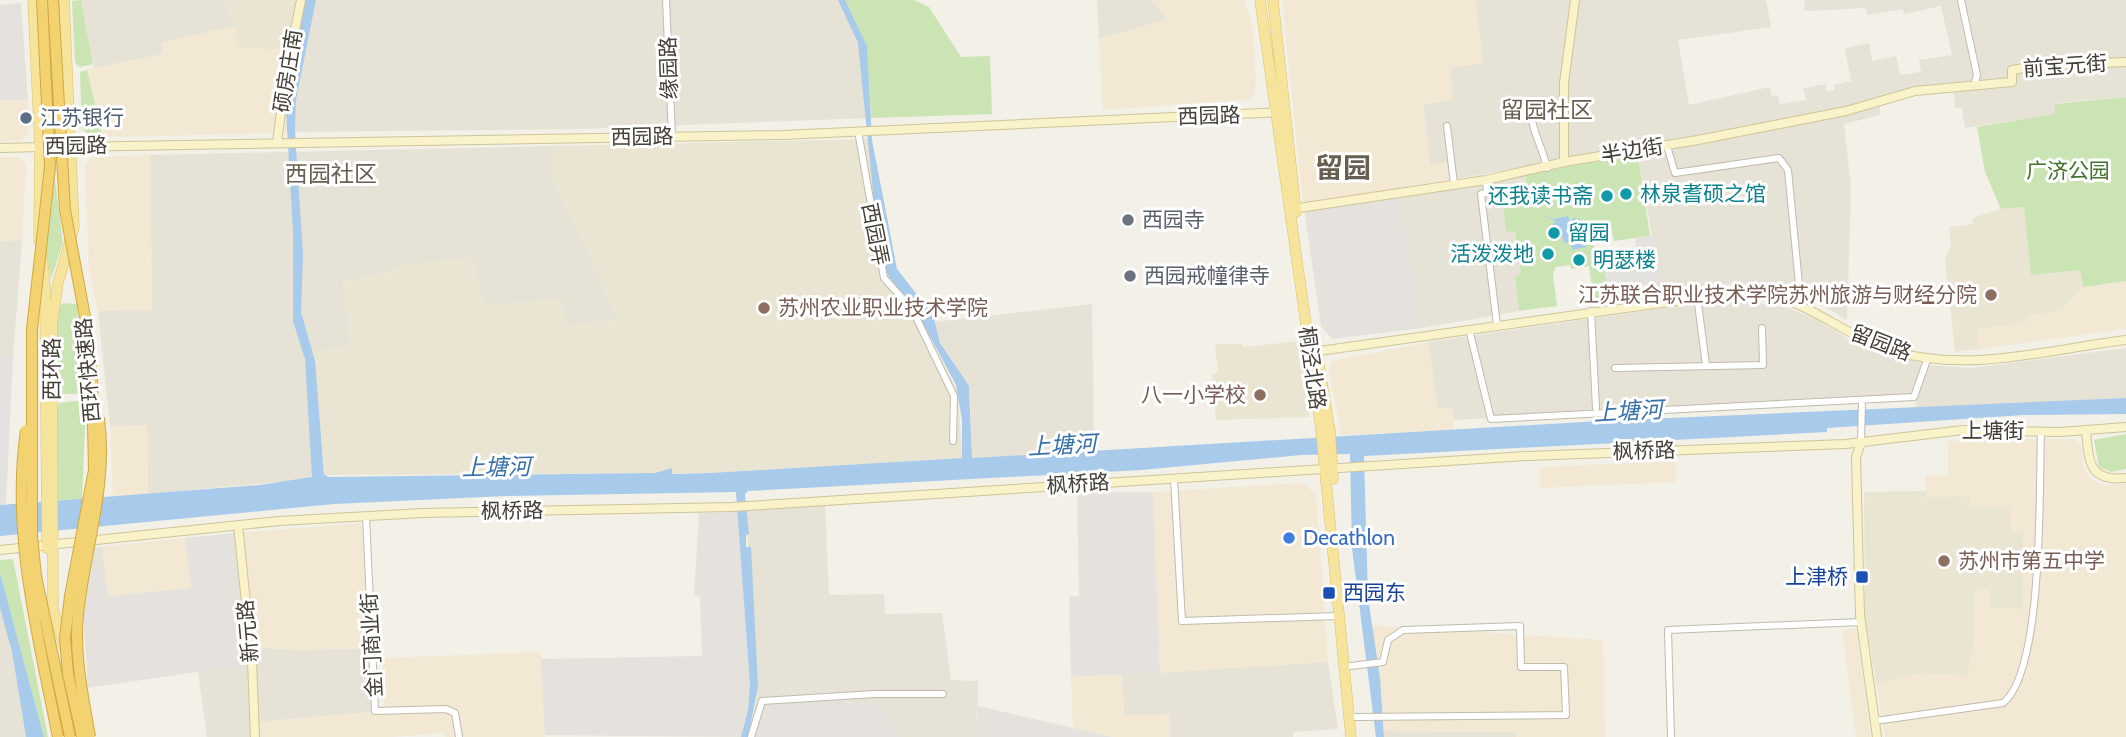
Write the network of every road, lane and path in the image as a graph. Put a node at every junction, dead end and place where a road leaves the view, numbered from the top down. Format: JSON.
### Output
{"nodes":[{"id":1,"x":33,"y":0,"type":"edge"},
{"id":2,"x":42,"y":0,"type":"edge"},
{"id":3,"x":53,"y":0,"type":"edge"},
{"id":4,"x":64,"y":0,"type":"edge"},
{"id":5,"x":301,"y":0,"type":"edge"},
{"id":6,"x":666,"y":0,"type":"edge"},
{"id":7,"x":1260,"y":0,"type":"edge"},
{"id":8,"x":1273,"y":0,"type":"edge"},
{"id":9,"x":1575,"y":0,"type":"edge"},
{"id":10,"x":1961,"y":0,"type":"edge"},
{"id":11,"x":2126,"y":62,"type":"edge"},
{"id":12,"x":1974,"y":86,"type":"junction"},
{"id":13,"x":1281,"y":113,"type":"junction"},
{"id":14,"x":1531,"y":116,"type":"dead end"},
{"id":15,"x":1447,"y":126,"type":"dead end"},
{"id":16,"x":866,"y":131,"type":"junction"},
{"id":17,"x":672,"y":136,"type":"junction"},
{"id":18,"x":277,"y":143,"type":"junction"},
{"id":19,"x":71,"y":146,"type":"junction"},
{"id":20,"x":1667,"y":146,"type":"junction"},
{"id":21,"x":40,"y":147,"type":"junction"},
{"id":22,"x":0,"y":148,"type":"edge"},
{"id":23,"x":1564,"y":162,"type":"junction"},
{"id":24,"x":1547,"y":168,"type":"junction"},
{"id":25,"x":1486,"y":180,"type":"junction"},
{"id":26,"x":1454,"y":184,"type":"junction"},
{"id":27,"x":1292,"y":209,"type":"junction"},
{"id":28,"x":1697,"y":296,"type":"junction"},
{"id":29,"x":1801,"y":305,"type":"junction"},
{"id":30,"x":1591,"y":312,"type":"junction"},
{"id":31,"x":1497,"y":325,"type":"junction"},
{"id":32,"x":1762,"y":328,"type":"dead end"},
{"id":33,"x":1469,"y":329,"type":"junction"},
{"id":34,"x":2126,"y":340,"type":"edge"},
{"id":35,"x":1313,"y":352,"type":"junction"},
{"id":36,"x":1927,"y":360,"type":"junction"},
{"id":37,"x":1706,"y":365,"type":"junction"},
{"id":38,"x":1615,"y":368,"type":"dead end"},
{"id":39,"x":31,"y":393,"type":"junction"},
{"id":40,"x":1862,"y":402,"type":"junction"},
{"id":41,"x":1595,"y":408,"type":"dead end"},
{"id":42,"x":2126,"y":427,"type":"edge"},
{"id":43,"x":2087,"y":431,"type":"junction"},
{"id":44,"x":2041,"y":432,"type":"junction"},
{"id":45,"x":953,"y":441,"type":"dead end"},
{"id":46,"x":1861,"y":443,"type":"junction"},
{"id":47,"x":1328,"y":468,"type":"junction"},
{"id":48,"x":1174,"y":478,"type":"junction"},
{"id":49,"x":2126,"y":478,"type":"edge"},
{"id":50,"x":50,"y":493,"type":"junction"},
{"id":51,"x":366,"y":516,"type":"junction"},
{"id":52,"x":238,"y":525,"type":"junction"},
{"id":53,"x":50,"y":544,"type":"junction"},
{"id":54,"x":0,"y":550,"type":"edge"},
{"id":55,"x":1338,"y":616,"type":"junction"},
{"id":56,"x":1861,"y":622,"type":"junction"},
{"id":57,"x":1347,"y":666,"type":"junction"},
{"id":58,"x":943,"y":694,"type":"dead end"},
{"id":59,"x":1355,"y":716,"type":"junction"},
{"id":60,"x":1875,"y":722,"type":"junction"},
{"id":61,"x":58,"y":737,"type":"edge"},
{"id":62,"x":63,"y":737,"type":"edge"},
{"id":63,"x":70,"y":737,"type":"edge"},
{"id":64,"x":86,"y":737,"type":"edge"},
{"id":65,"x":255,"y":737,"type":"edge"},
{"id":66,"x":459,"y":737,"type":"edge"},
{"id":67,"x":751,"y":737,"type":"edge"},
{"id":68,"x":1350,"y":737,"type":"edge"},
{"id":69,"x":1357,"y":737,"type":"edge"},
{"id":70,"x":1671,"y":737,"type":"edge"},
{"id":71,"x":1877,"y":737,"type":"edge"}],
"edges":[{"from":1,"to":21,"type":"main road","name":"西环路"},
{"from":2,"to":39,"type":"highway","bridge":true},
{"from":3,"to":64,"type":"highway","name":"西环快速路","bridge":true},
{"from":4,"to":19,"type":"main road","name":"西环路"},
{"from":5,"to":18,"type":"main road","name":"硕房庄南"},
{"from":6,"to":17,"type":"street","name":"缘园路"},
{"from":7,"to":13,"type":"main road","name":"桐泾北路"},
{"from":8,"to":13,"type":"main road","name":"桐泾北路"},
{"from":9,"to":23,"type":"main road"},
{"from":10,"to":12,"type":"street"},
{"from":11,"to":12,"type":"main road","name":"前宝元街"},
{"from":12,"to":20,"type":"main road","name":"半边街"},
{"from":13,"to":16,"type":"main road","name":"西园路"},
{"from":13,"to":27,"type":"main road","name":"桐泾北路"},
{"from":14,"to":24,"type":"street"},
{"from":15,"to":26,"type":"street"},
{"from":16,"to":17,"type":"main road","name":"西园路"},
{"from":16,"to":45,"type":"street","name":"西园弄"},
{"from":17,"to":18,"type":"main road","name":"西园路"},
{"from":18,"to":19,"type":"main road","name":"西园路"},
{"from":19,"to":21,"type":"main road","name":"西园路"},
{"from":19,"to":50,"type":"main road","name":"西环路"},
{"from":20,"to":23,"type":"main road","name":"半边街"},
{"from":20,"to":29,"type":"street"},
{"from":21,"to":22,"type":"main road","name":"西园路"},
{"from":21,"to":50,"type":"main road","name":"西环路"},
{"from":23,"to":24,"type":"main road","name":"半边街"},
{"from":24,"to":25,"type":"main road","name":"半边街"},
{"from":25,"to":26,"type":"main road","name":"半边街"},
{"from":25,"to":31,"type":"street"},
{"from":26,"to":27,"type":"main road","name":"半边街"},
{"from":27,"to":35,"type":"main road","name":"桐泾北路"},
{"from":28,"to":29,"type":"main road","name":"留园路"},
{"from":28,"to":30,"type":"main road","name":"留园路"},
{"from":28,"to":37,"type":"street"},
{"from":29,"to":36,"type":"main road","name":"留园路"},
{"from":30,"to":31,"type":"main road","name":"留园路"},
{"from":30,"to":41,"type":"street"},
{"from":31,"to":33,"type":"main road","name":"留园路"},
{"from":32,"to":37,"type":"street"},
{"from":33,"to":35,"type":"main road","name":"留园路"},
{"from":33,"to":40,"type":"street"},
{"from":34,"to":36,"type":"main road","name":"留园路"},
{"from":35,"to":47,"type":"main road","name":"桐泾北路"},
{"from":36,"to":40,"type":"street"},
{"from":37,"to":38,"type":"street"},
{"from":39,"to":61,"type":"highway","bridge":true},
{"from":39,"to":63,"type":"highway","bridge":true},
{"from":40,"to":46,"type":"street"},
{"from":42,"to":43,"type":"main road","name":"上塘街"},
{"from":43,"to":44,"type":"main road","name":"上塘街"},
{"from":43,"to":49,"type":"main road"},
{"from":44,"to":46,"type":"main road","name":"上塘街"},
{"from":44,"to":60,"type":"street"},
{"from":46,"to":47,"type":"main road","name":"枫桥路"},
{"from":46,"to":56,"type":"main road"},
{"from":47,"to":48,"type":"main road","name":"枫桥路"},
{"from":47,"to":55,"type":"main road","name":"桐泾北路"},
{"from":47,"to":57,"type":"main road","name":"桐泾北路"},
{"from":48,"to":51,"type":"main road","name":"枫桥路"},
{"from":48,"to":55,"type":"street"},
{"from":50,"to":53,"type":"main road","name":"西环路"},
{"from":51,"to":52,"type":"main road","name":"枫桥路"},
{"from":51,"to":66,"type":"street","name":"金门商业街"},
{"from":52,"to":53,"type":"main road","name":"枫桥路"},
{"from":52,"to":65,"type":"main road","name":"新元路"},
{"from":53,"to":54,"type":"main road","name":"枫桥路"},
{"from":53,"to":62,"type":"main road","name":"西环路"},
{"from":53,"to":64,"type":"main road","name":"西环路"},
{"from":55,"to":57,"type":"main road","name":"桐泾北路"},
{"from":56,"to":60,"type":"main road"},
{"from":56,"to":70,"type":"street"},
{"from":57,"to":59,"type":"main road","name":"桐泾北路"},
{"from":57,"to":59,"type":"street"},
{"from":57,"to":68,"type":"main road","name":"桐泾北路"},
{"from":58,"to":67,"type":"street"},
{"from":59,"to":69,"type":"main road","name":"桐泾北路"},
{"from":60,"to":71,"type":"main road"}]}
